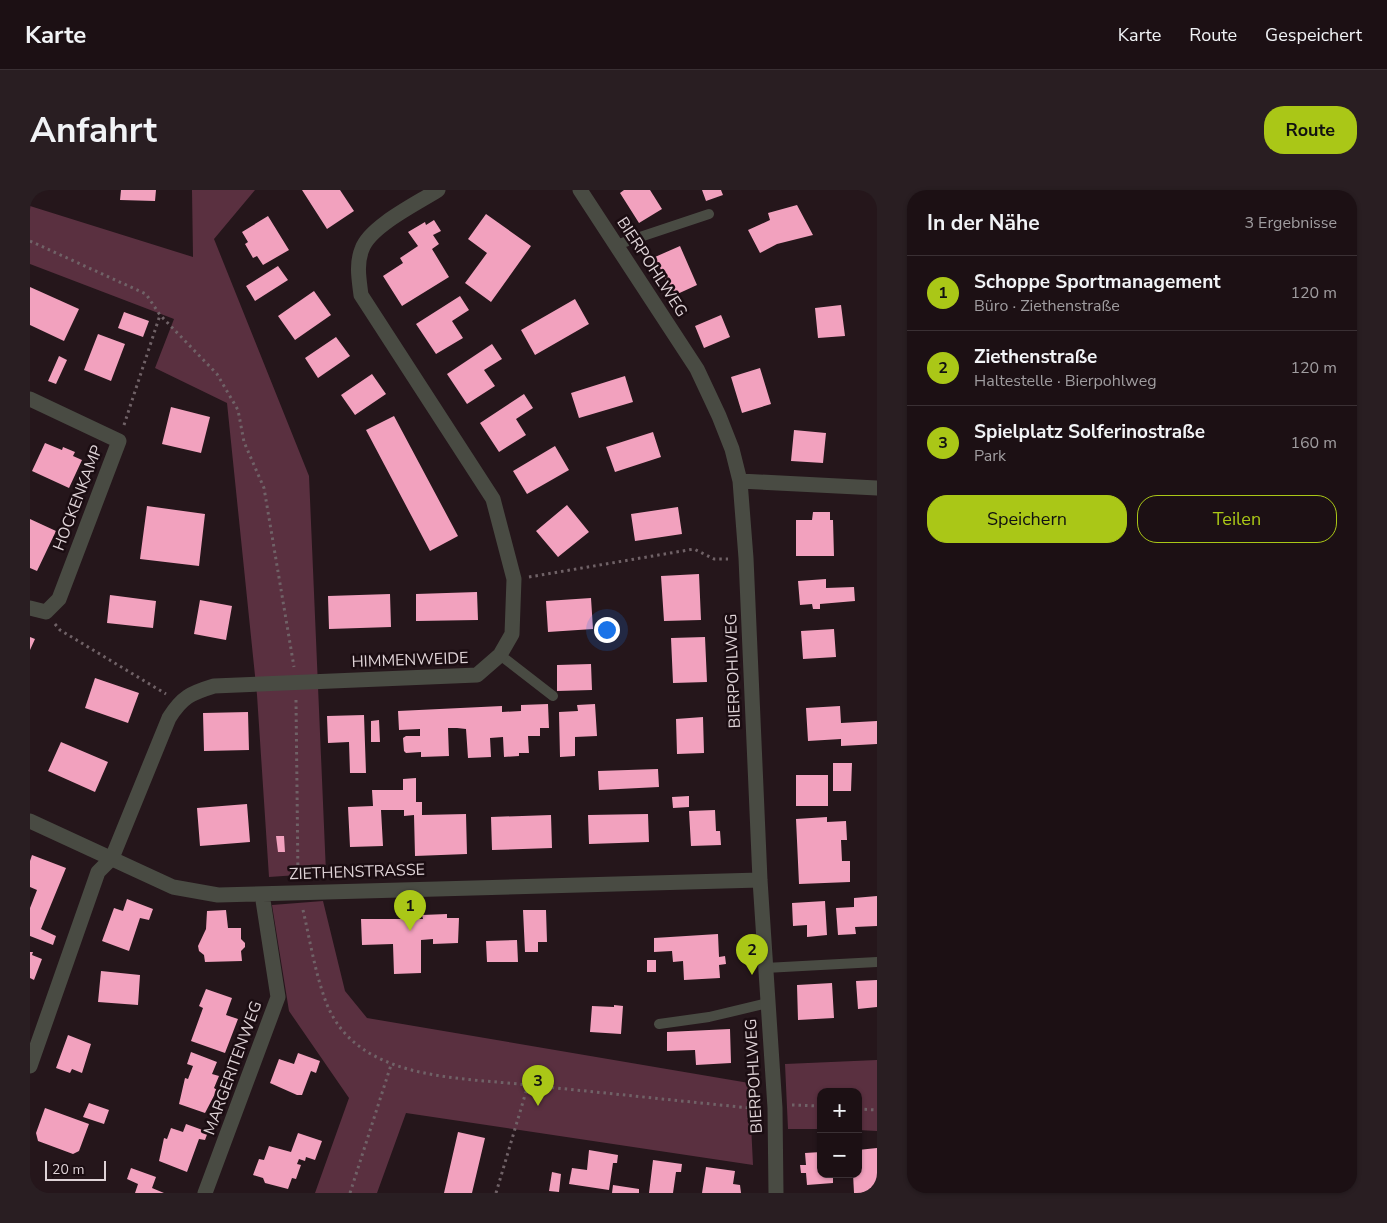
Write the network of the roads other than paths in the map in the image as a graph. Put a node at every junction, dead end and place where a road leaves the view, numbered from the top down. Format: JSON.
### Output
{"nodes":[{"id":1,"x":438,"y":190,"type":"edge"},
{"id":2,"x":580,"y":190,"type":"edge"},
{"id":3,"x":710,"y":214,"type":"dead end"},
{"id":4,"x":616,"y":245,"type":"junction"},
{"id":5,"x":30,"y":399,"type":"edge"},
{"id":6,"x":740,"y":480,"type":"junction"},
{"id":7,"x":877,"y":488,"type":"edge"},
{"id":8,"x":30,"y":608,"type":"edge"},
{"id":9,"x":500,"y":655,"type":"junction"},
{"id":10,"x":553,"y":696,"type":"dead end"},
{"id":11,"x":30,"y":821,"type":"edge"},
{"id":12,"x":112,"y":858,"type":"junction"},
{"id":13,"x":760,"y":880,"type":"junction"},
{"id":14,"x":262,"y":894,"type":"junction"},
{"id":15,"x":877,"y":962,"type":"edge"},
{"id":16,"x":765,"y":968,"type":"junction"},
{"id":17,"x":768,"y":1003,"type":"junction"},
{"id":18,"x":659,"y":1024,"type":"dead end"},
{"id":19,"x":30,"y":1066,"type":"edge"},
{"id":20,"x":205,"y":1193,"type":"edge"},
{"id":21,"x":776,"y":1193,"type":"edge"}],
"edges":[{"from":1,"to":9,"type":"street","name":"HIMMENWEIDE"},
{"from":2,"to":4,"type":"street","name":"BIERPOHLWEG"},
{"from":3,"to":4,"type":"lane"},
{"from":4,"to":6,"type":"street","name":"BIERPOHLWEG"},
{"from":5,"to":8,"type":"street","name":"HOCKENKAMP"},
{"from":6,"to":7,"type":"street"},
{"from":6,"to":13,"type":"street","name":"BIERPOHLWEG"},
{"from":9,"to":10,"type":"lane"},
{"from":9,"to":12,"type":"street","name":"HIMMENWEIDE"},
{"from":11,"to":12,"type":"street","name":"ZIETHENSTRASSE"},
{"from":12,"to":14,"type":"street","name":"ZIETHENSTRASSE"},
{"from":12,"to":19,"type":"street"},
{"from":13,"to":14,"type":"street","name":"ZIETHENSTRASSE"},
{"from":13,"to":16,"type":"street","name":"BIERPOHLWEG"},
{"from":14,"to":20,"type":"street","name":"MARGERITENWEG"},
{"from":15,"to":16,"type":"lane"},
{"from":16,"to":17,"type":"street","name":"BIERPOHLWEG"},
{"from":17,"to":18,"type":"lane"},
{"from":17,"to":21,"type":"street","name":"BIERPOHLWEG"}]}
